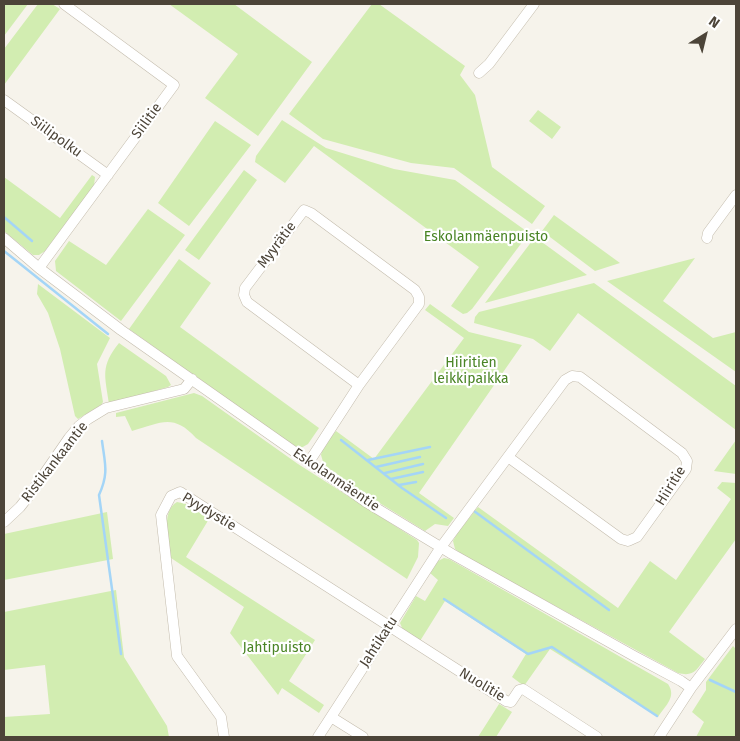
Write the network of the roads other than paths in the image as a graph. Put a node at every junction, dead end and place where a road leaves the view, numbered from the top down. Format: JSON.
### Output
{"nodes":[{"id":1,"x":64,"y":4,"type":"edge"},
{"id":2,"x":534,"y":4,"type":"edge"},
{"id":3,"x":479,"y":73,"type":"dead end"},
{"id":4,"x":4,"y":100,"type":"edge"},
{"id":5,"x":108,"y":175,"type":"junction"},
{"id":6,"x":736,"y":195,"type":"edge"},
{"id":7,"x":4,"y":238,"type":"edge"},
{"id":8,"x":707,"y":238,"type":"dead end"},
{"id":9,"x":39,"y":268,"type":"junction"},
{"id":10,"x":192,"y":379,"type":"junction"},
{"id":11,"x":359,"y":385,"type":"junction"},
{"id":12,"x":508,"y":457,"type":"junction"},
{"id":13,"x":309,"y":462,"type":"junction"},
{"id":14,"x":4,"y":522,"type":"edge"},
{"id":15,"x":441,"y":547,"type":"junction"},
{"id":16,"x":390,"y":627,"type":"junction"},
{"id":17,"x":736,"y":629,"type":"edge"},
{"id":18,"x":692,"y":688,"type":"junction"},
{"id":19,"x":331,"y":717,"type":"junction"},
{"id":20,"x":224,"y":737,"type":"edge"},
{"id":21,"x":318,"y":737,"type":"edge"},
{"id":22,"x":363,"y":737,"type":"edge"},
{"id":23,"x":596,"y":737,"type":"edge"},
{"id":24,"x":660,"y":737,"type":"edge"}],
"edges":[{"from":1,"to":5,"type":"street","name":"Siilitie"},
{"from":2,"to":3,"type":"street"},
{"from":4,"to":5,"type":"street","name":"Siilipolku"},
{"from":5,"to":9,"type":"street","name":"Siilitie"},
{"from":6,"to":8,"type":"street"},
{"from":7,"to":9,"type":"street","name":"Eskolanmäentie"},
{"from":9,"to":10,"type":"street","name":"Eskolanmäentie"},
{"from":10,"to":13,"type":"street","name":"Eskolanmäentie"},
{"from":10,"to":14,"type":"street","name":"Ristikankaantie"},
{"from":11,"to":11,"type":"street","name":"Myyrätie"},
{"from":11,"to":13,"type":"street","name":"Myyrätie"},
{"from":12,"to":12,"type":"street","name":"Hiiritie"},
{"from":12,"to":15,"type":"street","name":"Hiiritie"},
{"from":13,"to":15,"type":"street","name":"Eskolanmäentie"},
{"from":15,"to":16,"type":"street","name":"Jahtikatu"},
{"from":15,"to":18,"type":"street","name":"Eskolanmäentie"},
{"from":16,"to":19,"type":"street","name":"Jahtikatu"},
{"from":16,"to":20,"type":"street","name":"Pyydystie"},
{"from":16,"to":23,"type":"street","name":"Nuolitie"},
{"from":17,"to":18,"type":"street"},
{"from":18,"to":24,"type":"street"},
{"from":19,"to":21,"type":"street","name":"Jahtikatu"},
{"from":19,"to":22,"type":"street"}]}
